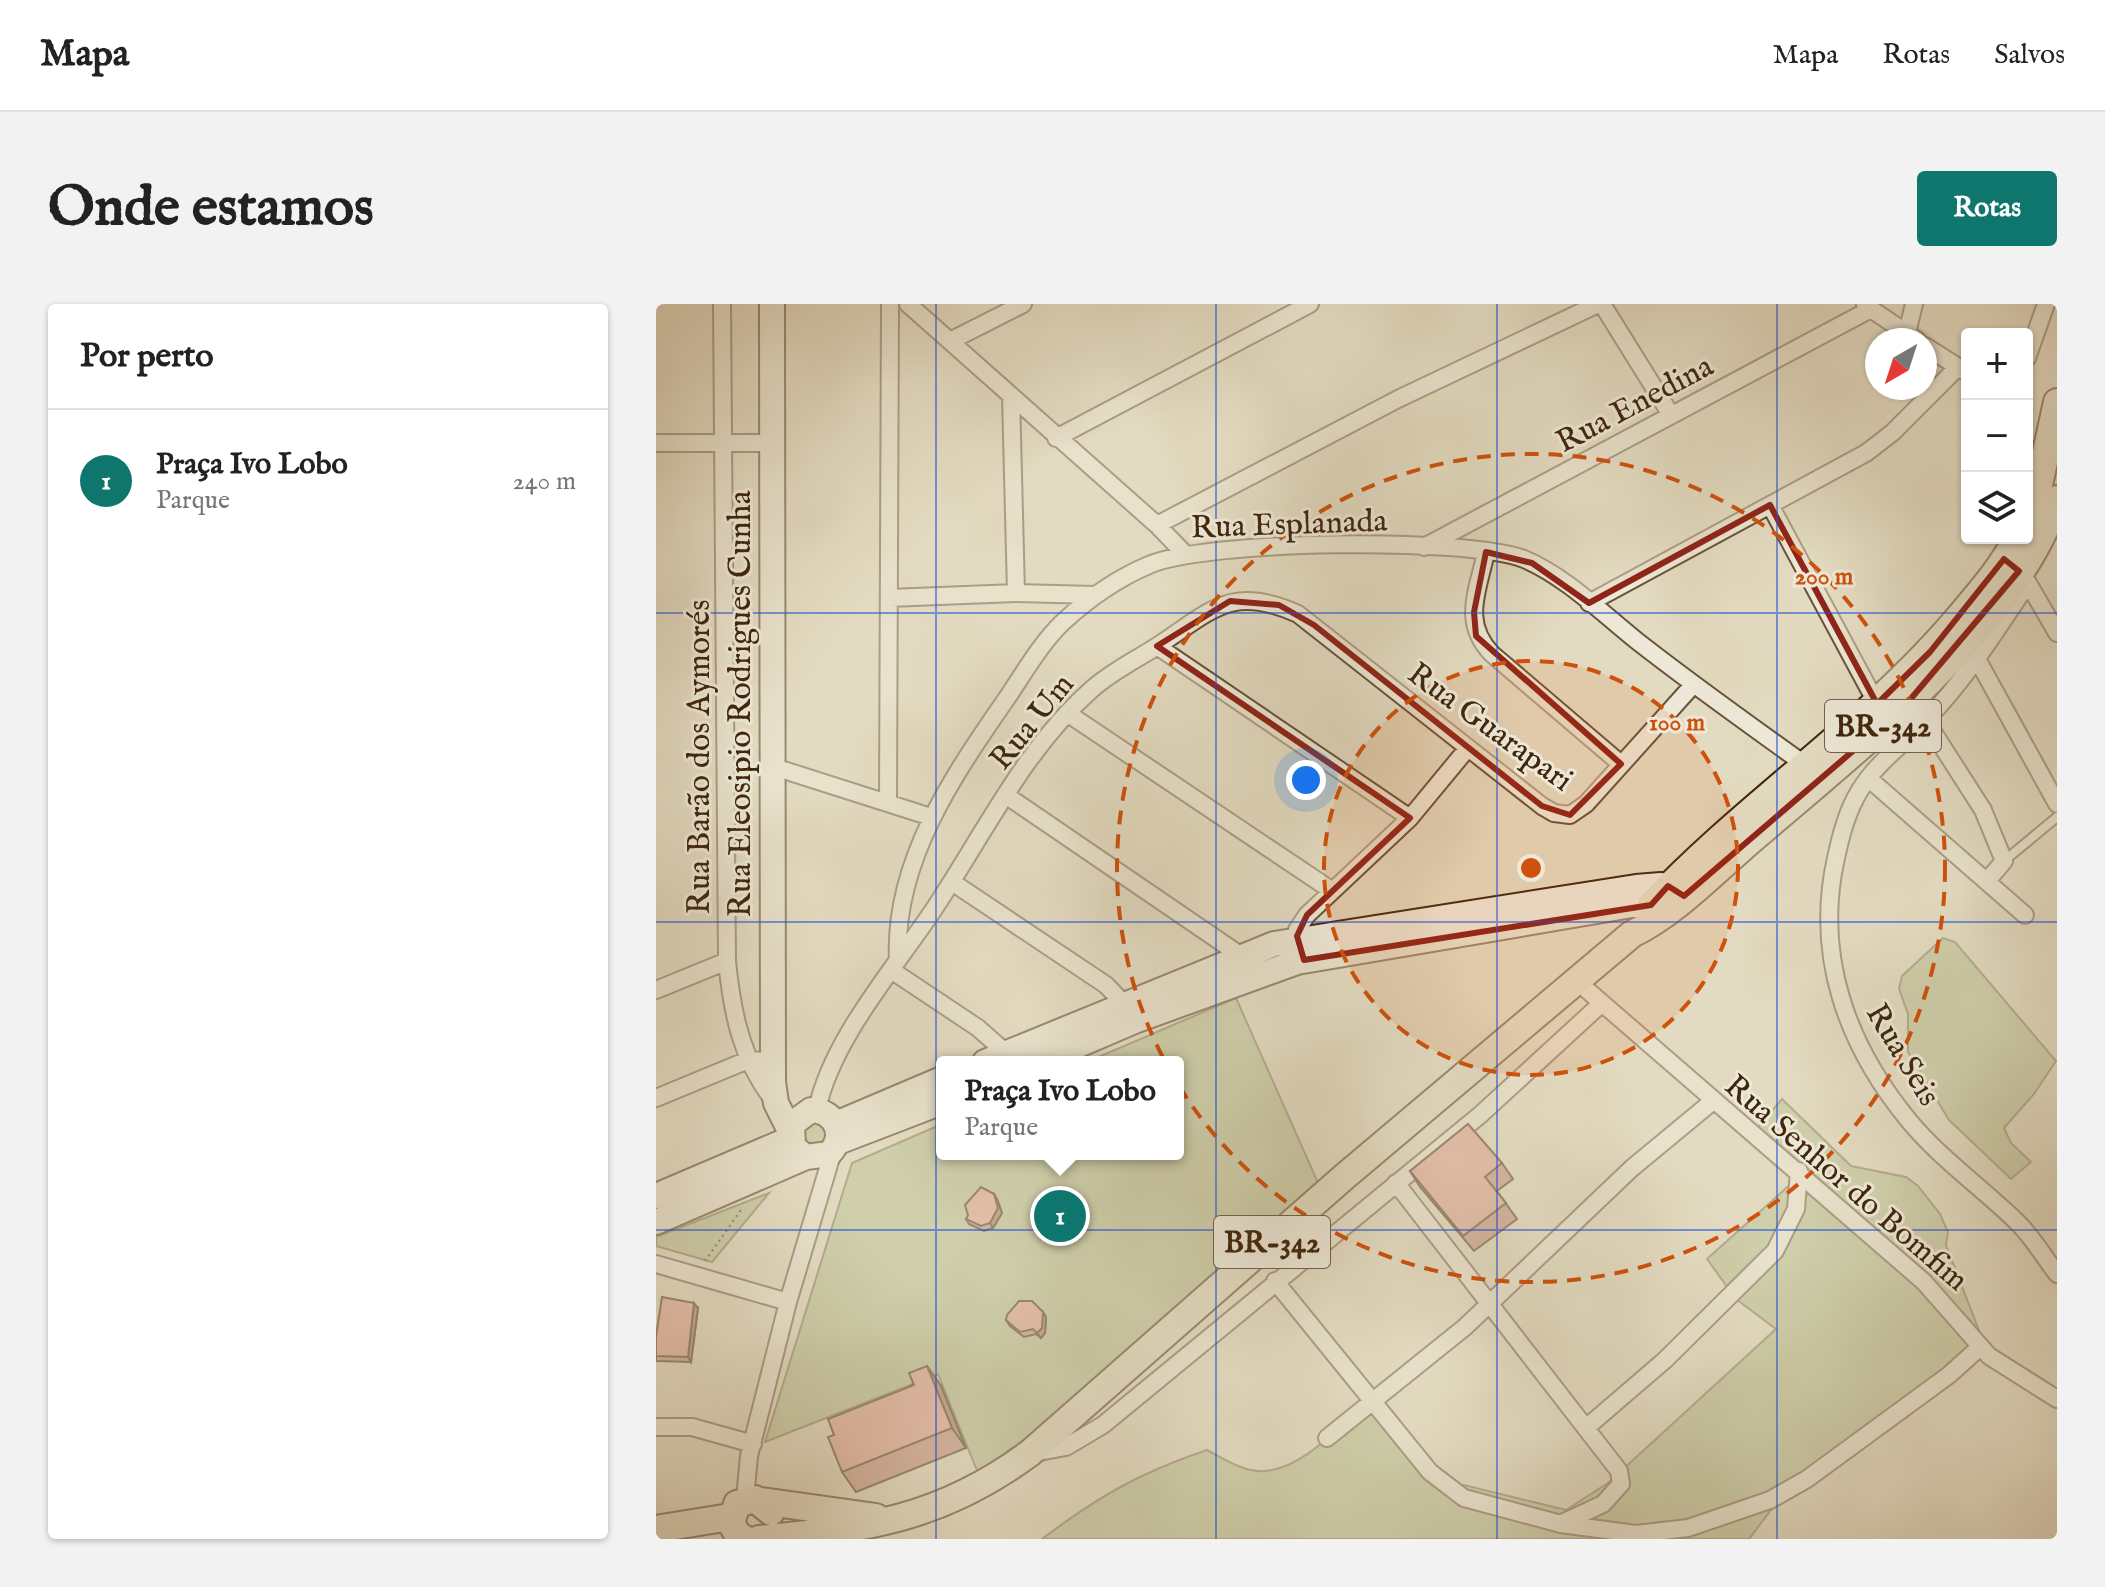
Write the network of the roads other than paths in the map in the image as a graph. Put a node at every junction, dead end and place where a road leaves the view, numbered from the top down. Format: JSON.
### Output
{"nodes":[{"id":1,"x":722,"y":304,"type":"edge"},
{"id":2,"x":772,"y":304,"type":"edge"},
{"id":3,"x":890,"y":304,"type":"edge"},
{"id":4,"x":908,"y":304,"type":"edge"},
{"id":5,"x":1023,"y":304,"type":"edge"},
{"id":6,"x":1310,"y":304,"type":"edge"},
{"id":7,"x":1600,"y":304,"type":"edge"},
{"id":8,"x":1914,"y":304,"type":"edge"},
{"id":9,"x":2046,"y":304,"type":"edge"},
{"id":10,"x":1867,"y":307,"type":"edge"},
{"id":11,"x":1898,"y":328,"type":"edge"},
{"id":12,"x":1913,"y":328,"type":"edge"},
{"id":13,"x":950,"y":341,"type":"junction"},
{"id":14,"x":2033,"y":341,"type":"edge"},
{"id":15,"x":1937,"y":354,"type":"edge"},
{"id":16,"x":1961,"y":369,"type":"edge"},
{"id":17,"x":1961,"y":371,"type":"edge"},
{"id":18,"x":1011,"y":396,"type":"junction"},
{"id":19,"x":2057,"y":402,"type":"edge"},
{"id":20,"x":1671,"y":415,"type":"junction"},
{"id":21,"x":1056,"y":438,"type":"junction"},
{"id":22,"x":725,"y":442,"type":"junction"},
{"id":23,"x":656,"y":443,"type":"edge"},
{"id":24,"x":771,"y":443,"type":"junction"},
{"id":25,"x":2051,"y":491,"type":"edge"},
{"id":26,"x":1770,"y":505,"type":"junction"},
{"id":27,"x":2033,"y":510,"type":"edge"},
{"id":28,"x":1157,"y":525,"type":"junction"},
{"id":29,"x":1423,"y":547,"type":"junction"},
{"id":30,"x":1486,"y":552,"type":"junction"},
{"id":31,"x":1185,"y":554,"type":"junction"},
{"id":32,"x":2017,"y":563,"type":"edge"},
{"id":33,"x":1016,"y":593,"type":"junction"},
{"id":34,"x":1096,"y":595,"type":"junction"},
{"id":35,"x":889,"y":598,"type":"junction"},
{"id":36,"x":1589,"y":603,"type":"junction"},
{"id":37,"x":1314,"y":625,"type":"joint"},
{"id":38,"x":2057,"y":633,"type":"edge"},
{"id":39,"x":1157,"y":646,"type":"junction"},
{"id":40,"x":1976,"y":657,"type":"junction"},
{"id":41,"x":1693,"y":685,"type":"junction"},
{"id":42,"x":1877,"y":704,"type":"junction"},
{"id":43,"x":1067,"y":713,"type":"junction"},
{"id":44,"x":1926,"y":721,"type":"junction"},
{"id":45,"x":1467,"y":749,"type":"junction"},
{"id":46,"x":1621,"y":764,"type":"junction"},
{"id":47,"x":1804,"y":764,"type":"junction"},
{"id":48,"x":774,"y":767,"type":"junction"},
{"id":49,"x":1868,"y":778,"type":"junction"},
{"id":50,"x":1007,"y":796,"type":"junction"},
{"id":51,"x":888,"y":801,"type":"junction"},
{"id":52,"x":2057,"y":804,"type":"edge"},
{"id":53,"x":931,"y":817,"type":"junction"},
{"id":54,"x":2057,"y":817,"type":"edge"},
{"id":55,"x":1410,"y":818,"type":"junction"},
{"id":56,"x":2004,"y":861,"type":"junction"},
{"id":57,"x":1987,"y":881,"type":"junction"},
{"id":58,"x":952,"y":882,"type":"junction"},
{"id":59,"x":1331,"y":890,"type":"junction"},
{"id":60,"x":1667,"y":900,"type":"junction"},
{"id":61,"x":2025,"y":915,"type":"dead end"},
{"id":62,"x":900,"y":917,"type":"junction"},
{"id":63,"x":921,"y":928,"type":"junction"},
{"id":64,"x":1301,"y":950,"type":"junction"},
{"id":65,"x":1240,"y":955,"type":"junction"},
{"id":66,"x":727,"y":961,"type":"junction"},
{"id":67,"x":895,"y":965,"type":"junction"},
{"id":68,"x":1578,"y":982,"type":"junction"},
{"id":69,"x":656,"y":990,"type":"edge"},
{"id":70,"x":1602,"y":1003,"type":"junction"},
{"id":71,"x":1132,"y":1012,"type":"junction"},
{"id":72,"x":1011,"y":1056,"type":"edge"},
{"id":73,"x":1015,"y":1056,"type":"edge"},
{"id":74,"x":1050,"y":1056,"type":"edge"},
{"id":75,"x":748,"y":1060,"type":"junction"},
{"id":76,"x":773,"y":1061,"type":"junction"},
{"id":77,"x":936,"y":1082,"type":"edge"},
{"id":78,"x":656,"y":1098,"type":"edge"},
{"id":79,"x":1713,"y":1101,"type":"junction"},
{"id":80,"x":776,"y":1103,"type":"junction"},
{"id":81,"x":936,"y":1104,"type":"edge"},
{"id":82,"x":814,"y":1136,"type":"junction"},
{"id":83,"x":1799,"y":1171,"type":"junction"},
{"id":84,"x":1396,"y":1183,"type":"junction"},
{"id":85,"x":818,"y":1195,"type":"junction"},
{"id":86,"x":656,"y":1196,"type":"edge"},
{"id":87,"x":656,"y":1222,"type":"edge"},
{"id":88,"x":656,"y":1264,"type":"edge"},
{"id":89,"x":2057,"y":1274,"type":"edge"},
{"id":90,"x":1275,"y":1281,"type":"junction"},
{"id":91,"x":788,"y":1302,"type":"junction"},
{"id":92,"x":1491,"y":1302,"type":"junction"},
{"id":93,"x":1980,"y":1347,"type":"junction"},
{"id":94,"x":2057,"y":1399,"type":"edge"},
{"id":95,"x":1374,"y":1400,"type":"junction"},
{"id":96,"x":656,"y":1427,"type":"edge"},
{"id":97,"x":1587,"y":1427,"type":"junction"},
{"id":98,"x":1327,"y":1438,"type":"dead end"},
{"id":99,"x":753,"y":1444,"type":"junction"},
{"id":100,"x":1030,"y":1453,"type":"junction"},
{"id":101,"x":895,"y":1520,"type":"junction"},
{"id":102,"x":742,"y":1522,"type":"edge"},
{"id":103,"x":1561,"y":1524,"type":"junction"},
{"id":104,"x":666,"y":1534,"type":"edge"},
{"id":105,"x":758,"y":1539,"type":"edge"}],
"edges":[{"from":1,"to":22,"type":"street","name":"Rua Barão dos Aymorés"},
{"from":2,"to":24,"type":"street","name":"Rua Eleosipio Rodrigues Cunha"},
{"from":3,"to":35,"type":"street"},
{"from":4,"to":13,"type":"street"},
{"from":5,"to":13,"type":"street"},
{"from":6,"to":21,"type":"street"},
{"from":7,"to":20,"type":"street"},
{"from":7,"to":28,"type":"street"},
{"from":8,"to":12,"type":"street"},
{"from":9,"to":14,"type":"street"},
{"from":10,"to":11,"type":"street"},
{"from":10,"to":20,"type":"street","name":"Rua Enedina"},
{"from":13,"to":18,"type":"street"},
{"from":15,"to":16,"type":"street"},
{"from":17,"to":26,"type":"street"},
{"from":18,"to":21,"type":"street"},
{"from":18,"to":33,"type":"street"},
{"from":19,"to":25,"type":"main road","number":"BR-342"},
{"from":20,"to":29,"type":"street","name":"Rua Enedina"},
{"from":21,"to":28,"type":"street"},
{"from":22,"to":23,"type":"street"},
{"from":22,"to":24,"type":"street"},
{"from":22,"to":66,"type":"street","name":"Rua Barão dos Aymorés"},
{"from":24,"to":48,"type":"street","name":"Rua Eleosipio Rodrigues Cunha"},
{"from":25,"to":27,"type":"main road","number":"BR-342"},
{"from":25,"to":32,"type":"main road","number":"BR-342"},
{"from":26,"to":36,"type":"street"},
{"from":26,"to":42,"type":"street"},
{"from":28,"to":31,"type":"street"},
{"from":29,"to":30,"type":"street","name":"Rua Esplanada"},
{"from":29,"to":31,"type":"street","name":"Rua Esplanada"},
{"from":30,"to":36,"type":"street","name":"Rua Esplanada"},
{"from":30,"to":46,"type":"street"},
{"from":31,"to":34,"type":"street","name":"Rua Esplanada"},
{"from":32,"to":38,"type":"street"},
{"from":32,"to":40,"type":"street","name":"Rua Seis"},
{"from":32,"to":42,"type":"main road","number":"BR-342"},
{"from":32,"to":60,"type":"main road","number":"BR-342"},
{"from":33,"to":34,"type":"street"},
{"from":33,"to":35,"type":"street"},
{"from":34,"to":53,"type":"street","name":"Rua Esplanada"},
{"from":35,"to":51,"type":"street"},
{"from":36,"to":41,"type":"street","name":"Rua Esplanada"},
{"from":37,"to":39,"type":"street","name":"Rua Um"},
{"from":37,"to":45,"type":"street","name":"Rua Guarapari"},
{"from":39,"to":43,"type":"street","name":"Rua Um"},
{"from":39,"to":55,"type":"street"},
{"from":40,"to":44,"type":"street","name":"Rua Seis"},
{"from":40,"to":52,"type":"street"},
{"from":41,"to":46,"type":"street","name":"Rua Guarapari"},
{"from":41,"to":47,"type":"street","name":"Rua Esplanada"},
{"from":42,"to":47,"type":"main road","number":"BR-342"},
{"from":43,"to":50,"type":"street","name":"Rua Um"},
{"from":43,"to":59,"type":"street"},
{"from":44,"to":49,"type":"street","name":"Rua Seis"},
{"from":44,"to":56,"type":"street"},
{"from":45,"to":46,"type":"street","name":"Rua Guarapari"},
{"from":45,"to":55,"type":"street"},
{"from":47,"to":60,"type":"main road","number":"BR-342"},
{"from":48,"to":51,"type":"street"},
{"from":48,"to":76,"type":"street","name":"Rua Eleosipio Rodrigues Cunha"},
{"from":49,"to":57,"type":"street"},
{"from":49,"to":89,"type":"street","name":"Rua Seis"},
{"from":50,"to":58,"type":"street","name":"Rua Um"},
{"from":50,"to":65,"type":"street"},
{"from":51,"to":53,"type":"street"},
{"from":53,"to":62,"type":"street","name":"Rua Esplanada"},
{"from":54,"to":56,"type":"lane"},
{"from":55,"to":59,"type":"street"},
{"from":56,"to":57,"type":"street"},
{"from":57,"to":61,"type":"street"},
{"from":58,"to":63,"type":"street","name":"Rua Um"},
{"from":58,"to":71,"type":"street"},
{"from":59,"to":64,"type":"street"},
{"from":60,"to":64,"type":"street"},
{"from":60,"to":68,"type":"main road","number":"BR-342"},
{"from":62,"to":63,"type":"street"},
{"from":62,"to":67,"type":"street","name":"Rua Esplanada"},
{"from":63,"to":67,"type":"street","name":"Rua Um"},
{"from":64,"to":65,"type":"street"},
{"from":64,"to":71,"type":"street"},
{"from":65,"to":71,"type":"street"},
{"from":66,"to":69,"type":"street"},
{"from":66,"to":75,"type":"street","name":"Rua Barão dos Aymorés"},
{"from":67,"to":72,"type":"street"},
{"from":67,"to":82,"type":"street","name":"Rua Um"},
{"from":68,"to":70,"type":"street","name":"Rua Senhor do Bomfim"},
{"from":68,"to":100,"type":"main road","number":"BR-342"},
{"from":70,"to":79,"type":"street","name":"Rua Senhor do Bomfim"},
{"from":70,"to":84,"type":"street"},
{"from":71,"to":73,"type":"street"},
{"from":71,"to":74,"type":"street"},
{"from":75,"to":76,"type":"street"},
{"from":75,"to":78,"type":"street"},
{"from":75,"to":80,"type":"street","name":"Rua Barão dos Aymorés"},
{"from":76,"to":80,"type":"street","name":"Rua Eleosipio Rodrigues Cunha"},
{"from":77,"to":82,"type":"street"},
{"from":79,"to":83,"type":"street","name":"Rua Senhor do Bomfim"},
{"from":79,"to":92,"type":"street"},
{"from":80,"to":82,"type":"street"},
{"from":81,"to":82,"type":"street"},
{"from":82,"to":85,"type":"street"},
{"from":82,"to":85,"type":"street","name":"Rua Um"},
{"from":82,"to":86,"type":"street"},
{"from":82,"to":87,"type":"street"},
{"from":83,"to":93,"type":"street","name":"Rua Senhor do Bomfim"},
{"from":83,"to":97,"type":"street"},
{"from":84,"to":90,"type":"street"},
{"from":84,"to":92,"type":"street"},
{"from":85,"to":91,"type":"street","name":"Rua Um"},
{"from":88,"to":91,"type":"street"},
{"from":90,"to":95,"type":"street"},
{"from":90,"to":100,"type":"street"},
{"from":91,"to":99,"type":"street","name":"Rua Um"},
{"from":92,"to":95,"type":"street"},
{"from":92,"to":97,"type":"street"},
{"from":93,"to":94,"type":"street","name":"Rua Senhor do Bomfim"},
{"from":93,"to":103,"type":"street"},
{"from":95,"to":98,"type":"street"},
{"from":95,"to":103,"type":"street"},
{"from":96,"to":99,"type":"street"},
{"from":97,"to":103,"type":"street"},
{"from":99,"to":102,"type":"street","name":"Rua Um"},
{"from":100,"to":101,"type":"main road","number":"BR-342"},
{"from":101,"to":102,"type":"main road","number":"BR-342"},
{"from":101,"to":105,"type":"main road","number":"BR-342"},
{"from":102,"to":104,"type":"main road"},
{"from":102,"to":105,"type":"main road","number":"BR-342"}]}
